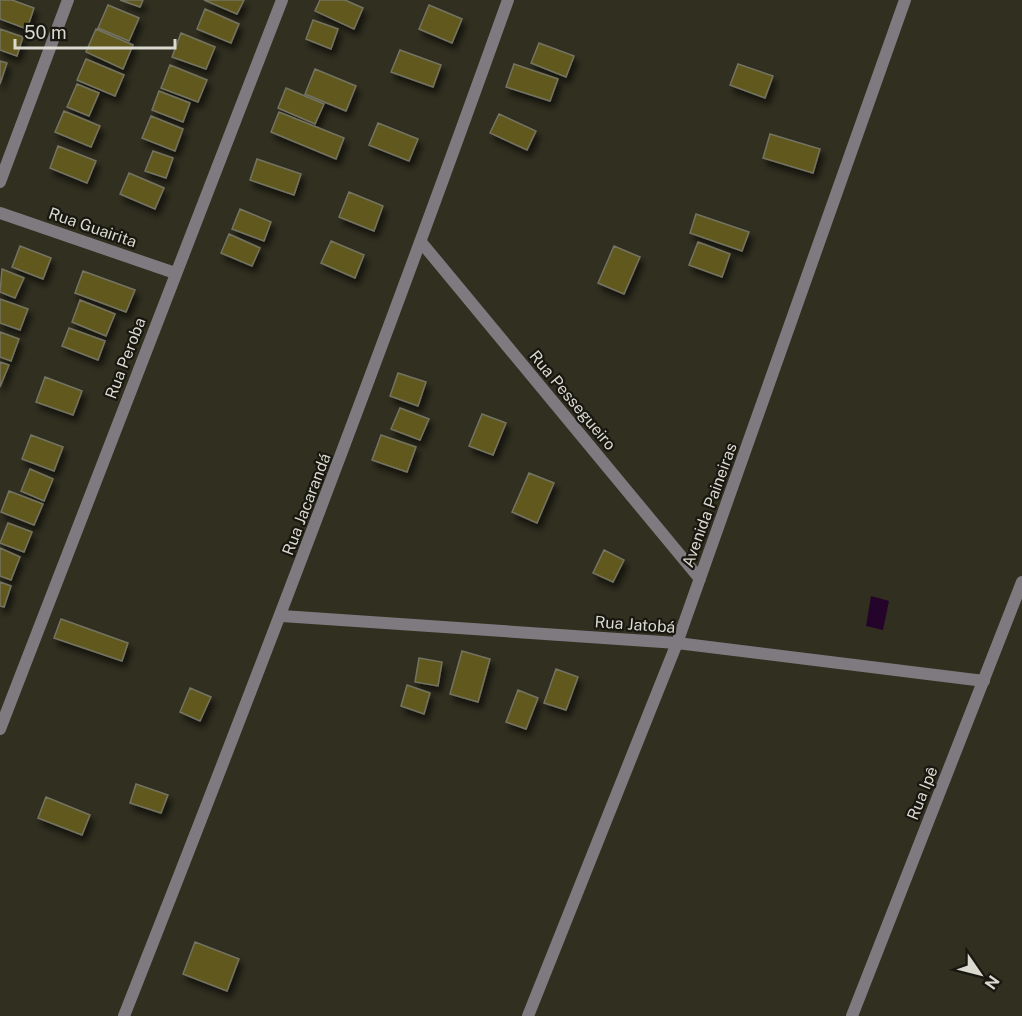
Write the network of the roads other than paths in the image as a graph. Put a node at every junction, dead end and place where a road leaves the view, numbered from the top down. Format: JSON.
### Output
{"nodes":[{"id":1,"x":68,"y":0,"type":"edge"},
{"id":2,"x":282,"y":0,"type":"edge"},
{"id":3,"x":508,"y":0,"type":"edge"},
{"id":4,"x":905,"y":0,"type":"edge"},
{"id":5,"x":0,"y":182,"type":"edge"},
{"id":6,"x":0,"y":213,"type":"edge"},
{"id":7,"x":422,"y":242,"type":"junction"},
{"id":8,"x":175,"y":273,"type":"junction"},
{"id":9,"x":700,"y":579,"type":"junction"},
{"id":10,"x":1022,"y":582,"type":"edge"},
{"id":11,"x":282,"y":616,"type":"junction"},
{"id":12,"x":677,"y":643,"type":"junction"},
{"id":13,"x":984,"y":681,"type":"junction"},
{"id":14,"x":0,"y":729,"type":"edge"},
{"id":15,"x":124,"y":1016,"type":"edge"},
{"id":16,"x":528,"y":1016,"type":"edge"},
{"id":17,"x":852,"y":1016,"type":"edge"}],
"edges":[{"from":1,"to":5,"type":"street"},
{"from":2,"to":8,"type":"street","name":"Rua Peroba"},
{"from":3,"to":7,"type":"street","name":"Rua Jacarandá"},
{"from":4,"to":9,"type":"street","name":"Avenida Paineiras"},
{"from":6,"to":8,"type":"street","name":"Rua Guairita"},
{"from":7,"to":9,"type":"street","name":"Rua Pessegueiro"},
{"from":7,"to":11,"type":"street","name":"Rua Jacarandá"},
{"from":8,"to":14,"type":"street","name":"Rua Peroba"},
{"from":9,"to":12,"type":"street","name":"Avenida Paineiras"},
{"from":10,"to":13,"type":"street","name":"Rua Ipê"},
{"from":11,"to":12,"type":"street","name":"Rua Jatobá"},
{"from":11,"to":15,"type":"street","name":"Rua Jacarandá"},
{"from":12,"to":13,"type":"street","name":"Rua Jatobá"},
{"from":12,"to":16,"type":"street","name":"Avenida Paineiras"},
{"from":13,"to":17,"type":"street","name":"Rua Ipê"}]}
